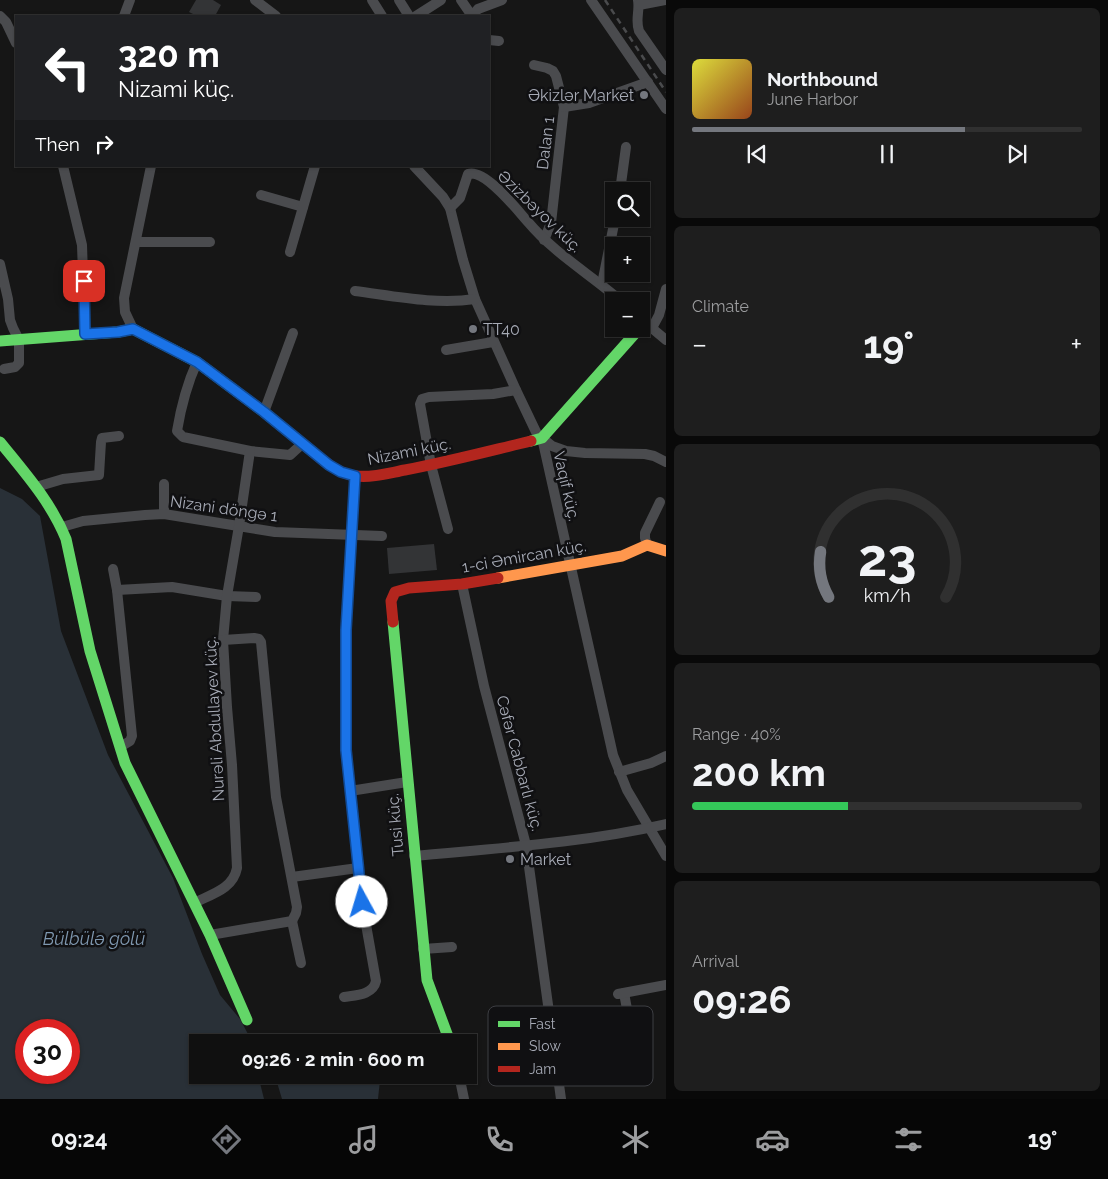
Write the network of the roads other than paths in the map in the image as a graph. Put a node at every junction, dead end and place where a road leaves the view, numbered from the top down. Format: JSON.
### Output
{"nodes":[{"id":1,"x":130,"y":0,"type":"edge"},
{"id":2,"x":255,"y":0,"type":"edge"},
{"id":3,"x":372,"y":0,"type":"edge"},
{"id":4,"x":399,"y":0,"type":"edge"},
{"id":5,"x":442,"y":0,"type":"edge"},
{"id":6,"x":461,"y":0,"type":"edge"},
{"id":7,"x":502,"y":0,"type":"edge"},
{"id":8,"x":591,"y":0,"type":"edge"},
{"id":9,"x":638,"y":2,"type":"edge"},
{"id":10,"x":660,"y":2,"type":"edge"},
{"id":11,"x":124,"y":15,"type":"edge"},
{"id":12,"x":275,"y":15,"type":"edge"},
{"id":13,"x":381,"y":15,"type":"edge"},
{"id":14,"x":408,"y":15,"type":"edge"},
{"id":15,"x":418,"y":15,"type":"edge"},
{"id":16,"x":471,"y":15,"type":"edge"},
{"id":17,"x":473,"y":15,"type":"edge"},
{"id":18,"x":0,"y":16,"type":"edge"},
{"id":19,"x":15,"y":41,"type":"edge"},
{"id":20,"x":534,"y":66,"type":"dead end"},
{"id":21,"x":666,"y":70,"type":"edge"},
{"id":22,"x":648,"y":82,"type":"junction"},
{"id":23,"x":564,"y":107,"type":"junction"},
{"id":24,"x":666,"y":110,"type":"edge"},
{"id":25,"x":626,"y":147,"type":"dead end"},
{"id":26,"x":63,"y":167,"type":"edge"},
{"id":27,"x":151,"y":167,"type":"edge"},
{"id":28,"x":315,"y":167,"type":"edge"},
{"id":29,"x":415,"y":167,"type":"edge"},
{"id":30,"x":472,"y":170,"type":"edge"},
{"id":31,"x":621,"y":182,"type":"edge"},
{"id":32,"x":261,"y":195,"type":"dead end"},
{"id":33,"x":303,"y":206,"type":"junction"},
{"id":34,"x":450,"y":208,"type":"junction"},
{"id":35,"x":613,"y":227,"type":"edge"},
{"id":36,"x":544,"y":240,"type":"junction"},
{"id":37,"x":136,"y":242,"type":"junction"},
{"id":38,"x":210,"y":242,"type":"dead end"},
{"id":39,"x":290,"y":252,"type":"dead end"},
{"id":40,"x":0,"y":264,"type":"edge"},
{"id":41,"x":602,"y":284,"type":"junction"},
{"id":42,"x":666,"y":289,"type":"edge"},
{"id":43,"x":355,"y":291,"type":"dead end"},
{"id":44,"x":611,"y":292,"type":"edge"},
{"id":45,"x":475,"y":298,"type":"junction"},
{"id":46,"x":650,"y":321,"type":"edge"},
{"id":47,"x":133,"y":329,"type":"junction"},
{"id":48,"x":650,"y":329,"type":"edge"},
{"id":49,"x":293,"y":333,"type":"dead end"},
{"id":50,"x":85,"y":334,"type":"junction"},
{"id":51,"x":633,"y":337,"type":"edge"},
{"id":52,"x":19,"y":340,"type":"junction"},
{"id":53,"x":666,"y":340,"type":"edge"},
{"id":54,"x":0,"y":341,"type":"edge"},
{"id":55,"x":494,"y":342,"type":"junction"},
{"id":56,"x":446,"y":350,"type":"dead end"},
{"id":57,"x":197,"y":362,"type":"junction"},
{"id":58,"x":4,"y":369,"type":"dead end"},
{"id":59,"x":516,"y":390,"type":"junction"},
{"id":60,"x":264,"y":412,"type":"junction"},
{"id":61,"x":119,"y":436,"type":"dead end"},
{"id":62,"x":542,"y":438,"type":"junction"},
{"id":63,"x":0,"y":442,"type":"edge"},
{"id":64,"x":302,"y":444,"type":"junction"},
{"id":65,"x":250,"y":451,"type":"junction"},
{"id":66,"x":666,"y":462,"type":"edge"},
{"id":67,"x":431,"y":465,"type":"junction"},
{"id":68,"x":355,"y":476,"type":"junction"},
{"id":69,"x":164,"y":484,"type":"dead end"},
{"id":70,"x":36,"y":487,"type":"junction"},
{"id":71,"x":660,"y":502,"type":"dead end"},
{"id":72,"x":164,"y":514,"type":"junction"},
{"id":73,"x":240,"y":526,"type":"junction"},
{"id":74,"x":62,"y":527,"type":"junction"},
{"id":75,"x":448,"y":529,"type":"dead end"},
{"id":76,"x":351,"y":534,"type":"junction"},
{"id":77,"x":382,"y":536,"type":"dead end"},
{"id":78,"x":647,"y":545,"type":"junction"},
{"id":79,"x":666,"y":551,"type":"edge"},
{"id":80,"x":570,"y":564,"type":"junction"},
{"id":81,"x":113,"y":570,"type":"dead end"},
{"id":82,"x":462,"y":584,"type":"junction"},
{"id":83,"x":117,"y":590,"type":"junction"},
{"id":84,"x":227,"y":596,"type":"junction"},
{"id":85,"x":256,"y":597,"type":"dead end"},
{"id":86,"x":391,"y":601,"type":"joint"},
{"id":87,"x":223,"y":640,"type":"junction"},
{"id":88,"x":120,"y":746,"type":"junction"},
{"id":89,"x":666,"y":756,"type":"edge"},
{"id":90,"x":619,"y":772,"type":"junction"},
{"id":91,"x":407,"y":782,"type":"junction"},
{"id":92,"x":350,"y":791,"type":"junction"},
{"id":93,"x":666,"y":824,"type":"edge"},
{"id":94,"x":649,"y":828,"type":"junction"},
{"id":95,"x":526,"y":846,"type":"junction"},
{"id":96,"x":414,"y":856,"type":"junction"},
{"id":97,"x":666,"y":856,"type":"edge"},
{"id":98,"x":358,"y":868,"type":"junction"},
{"id":99,"x":292,"y":877,"type":"junction"},
{"id":100,"x":194,"y":903,"type":"junction"},
{"id":101,"x":292,"y":921,"type":"junction"},
{"id":102,"x":210,"y":935,"type":"junction"},
{"id":103,"x":452,"y":946,"type":"dead end"},
{"id":104,"x":423,"y":949,"type":"junction"},
{"id":105,"x":301,"y":963,"type":"dead end"},
{"id":106,"x":666,"y":985,"type":"edge"},
{"id":107,"x":344,"y":997,"type":"dead end"},
{"id":108,"x":548,"y":1006,"type":"edge"},
{"id":109,"x":624,"y":1006,"type":"edge"},
{"id":110,"x":247,"y":1020,"type":"dead end"},
{"id":111,"x":447,"y":1034,"type":"edge"},
{"id":112,"x":461,"y":1084,"type":"edge"},
{"id":113,"x":559,"y":1086,"type":"edge"},
{"id":114,"x":464,"y":1099,"type":"edge"},
{"id":115,"x":561,"y":1099,"type":"edge"}],
"edges":[{"from":1,"to":11,"type":"street"},
{"from":2,"to":12,"type":"street"},
{"from":3,"to":13,"type":"street"},
{"from":4,"to":14,"type":"street"},
{"from":5,"to":15,"type":"street"},
{"from":6,"to":16,"type":"street"},
{"from":7,"to":17,"type":"street"},
{"from":8,"to":22,"type":"street"},
{"from":9,"to":10,"type":"street"},
{"from":9,"to":21,"type":"street"},
{"from":18,"to":19,"type":"street"},
{"from":20,"to":23,"type":"street","name":"Dalan 1"},
{"from":22,"to":23,"type":"street"},
{"from":22,"to":24,"type":"street"},
{"from":23,"to":36,"type":"street","name":"Dalan 1"},
{"from":25,"to":31,"type":"street"},
{"from":26,"to":50,"type":"street"},
{"from":27,"to":37,"type":"street"},
{"from":28,"to":33,"type":"street"},
{"from":29,"to":34,"type":"street","name":"Vaqif küç."},
{"from":30,"to":34,"type":"street","name":"Əzizbəyov küç."},
{"from":30,"to":36,"type":"street","name":"Əzizbəyov küç."},
{"from":32,"to":33,"type":"street"},
{"from":33,"to":39,"type":"street"},
{"from":34,"to":45,"type":"street","name":"Vaqif küç."},
{"from":35,"to":41,"type":"street"},
{"from":36,"to":41,"type":"street","name":"Əzizbəyov küç."},
{"from":37,"to":38,"type":"street"},
{"from":37,"to":47,"type":"street"},
{"from":40,"to":52,"type":"street"},
{"from":41,"to":44,"type":"street","name":"Əzizbəyov küç."},
{"from":42,"to":46,"type":"street"},
{"from":43,"to":45,"type":"street"},
{"from":45,"to":55,"type":"street","name":"Vaqif küç."},
{"from":47,"to":50,"type":"street"},
{"from":47,"to":57,"type":"street","name":"Nizami küç."},
{"from":48,"to":53,"type":"street"},
{"from":49,"to":60,"type":"street"},
{"from":50,"to":52,"type":"street"},
{"from":51,"to":62,"type":"street"},
{"from":52,"to":54,"type":"street"},
{"from":52,"to":58,"type":"street"},
{"from":55,"to":56,"type":"street"},
{"from":55,"to":59,"type":"street","name":"Vaqif küç."},
{"from":57,"to":60,"type":"street","name":"Nizami küç."},
{"from":57,"to":65,"type":"street"},
{"from":59,"to":62,"type":"street","name":"Vaqif küç."},
{"from":59,"to":67,"type":"street"},
{"from":60,"to":64,"type":"street","name":"Nizami küç."},
{"from":61,"to":70,"type":"street"},
{"from":62,"to":66,"type":"street"},
{"from":62,"to":67,"type":"street","name":"Nizami küç."},
{"from":62,"to":80,"type":"street","name":"Vaqif küç."},
{"from":63,"to":70,"type":"street"},
{"from":64,"to":65,"type":"street"},
{"from":64,"to":68,"type":"street","name":"Nizami küç."},
{"from":65,"to":73,"type":"street","name":"Nurəli Abdullayev küç."},
{"from":67,"to":68,"type":"street","name":"Nizami küç."},
{"from":67,"to":75,"type":"street"},
{"from":68,"to":76,"type":"street"},
{"from":69,"to":72,"type":"street"},
{"from":70,"to":74,"type":"street"},
{"from":71,"to":78,"type":"street"},
{"from":72,"to":73,"type":"street","name":"Nizani döngə 1"},
{"from":72,"to":74,"type":"street","name":"Nizani döngə 1"},
{"from":73,"to":76,"type":"street","name":"Nizani döngə 1"},
{"from":73,"to":84,"type":"street","name":"Nurəli Abdullayev küç."},
{"from":74,"to":88,"type":"street"},
{"from":76,"to":77,"type":"street","name":"Nizani döngə 1"},
{"from":76,"to":92,"type":"street"},
{"from":78,"to":79,"type":"street"},
{"from":78,"to":80,"type":"street","name":"1-ci Əmircan küç."},
{"from":80,"to":82,"type":"street","name":"1-ci Əmircan küç."},
{"from":80,"to":90,"type":"street","name":"Vaqif küç."},
{"from":81,"to":83,"type":"street"},
{"from":82,"to":86,"type":"street","name":"1-ci Əmircan küç."},
{"from":82,"to":95,"type":"street","name":"Cəfər Cabbarlı küç."},
{"from":83,"to":84,"type":"street"},
{"from":83,"to":88,"type":"street"},
{"from":84,"to":85,"type":"street"},
{"from":84,"to":87,"type":"street","name":"Nurəli Abdullayev küç."},
{"from":86,"to":91,"type":"street","name":"Tusi küç."},
{"from":87,"to":99,"type":"street"},
{"from":87,"to":100,"type":"street","name":"Nurəli Abdullayev küç."},
{"from":88,"to":100,"type":"street"},
{"from":89,"to":90,"type":"street"},
{"from":90,"to":94,"type":"street","name":"Vaqif küç."},
{"from":91,"to":92,"type":"street"},
{"from":91,"to":96,"type":"street","name":"Tusi küç."},
{"from":92,"to":98,"type":"street"},
{"from":93,"to":94,"type":"street"},
{"from":94,"to":95,"type":"street"},
{"from":94,"to":97,"type":"street","name":"Vaqif küç."},
{"from":95,"to":96,"type":"street"},
{"from":95,"to":108,"type":"street","name":"Cəfər Cabbarlı küç."},
{"from":96,"to":104,"type":"street","name":"Tusi küç."},
{"from":98,"to":99,"type":"street"},
{"from":98,"to":107,"type":"street"},
{"from":99,"to":101,"type":"street"},
{"from":100,"to":102,"type":"street"},
{"from":101,"to":102,"type":"street"},
{"from":101,"to":105,"type":"street"},
{"from":102,"to":110,"type":"street"},
{"from":103,"to":104,"type":"street"},
{"from":104,"to":111,"type":"street","name":"Tusi küç."},
{"from":106,"to":109,"type":"street"},
{"from":112,"to":114,"type":"street"},
{"from":113,"to":115,"type":"street","name":"Cəfər Cabbarlı küç."}]}
